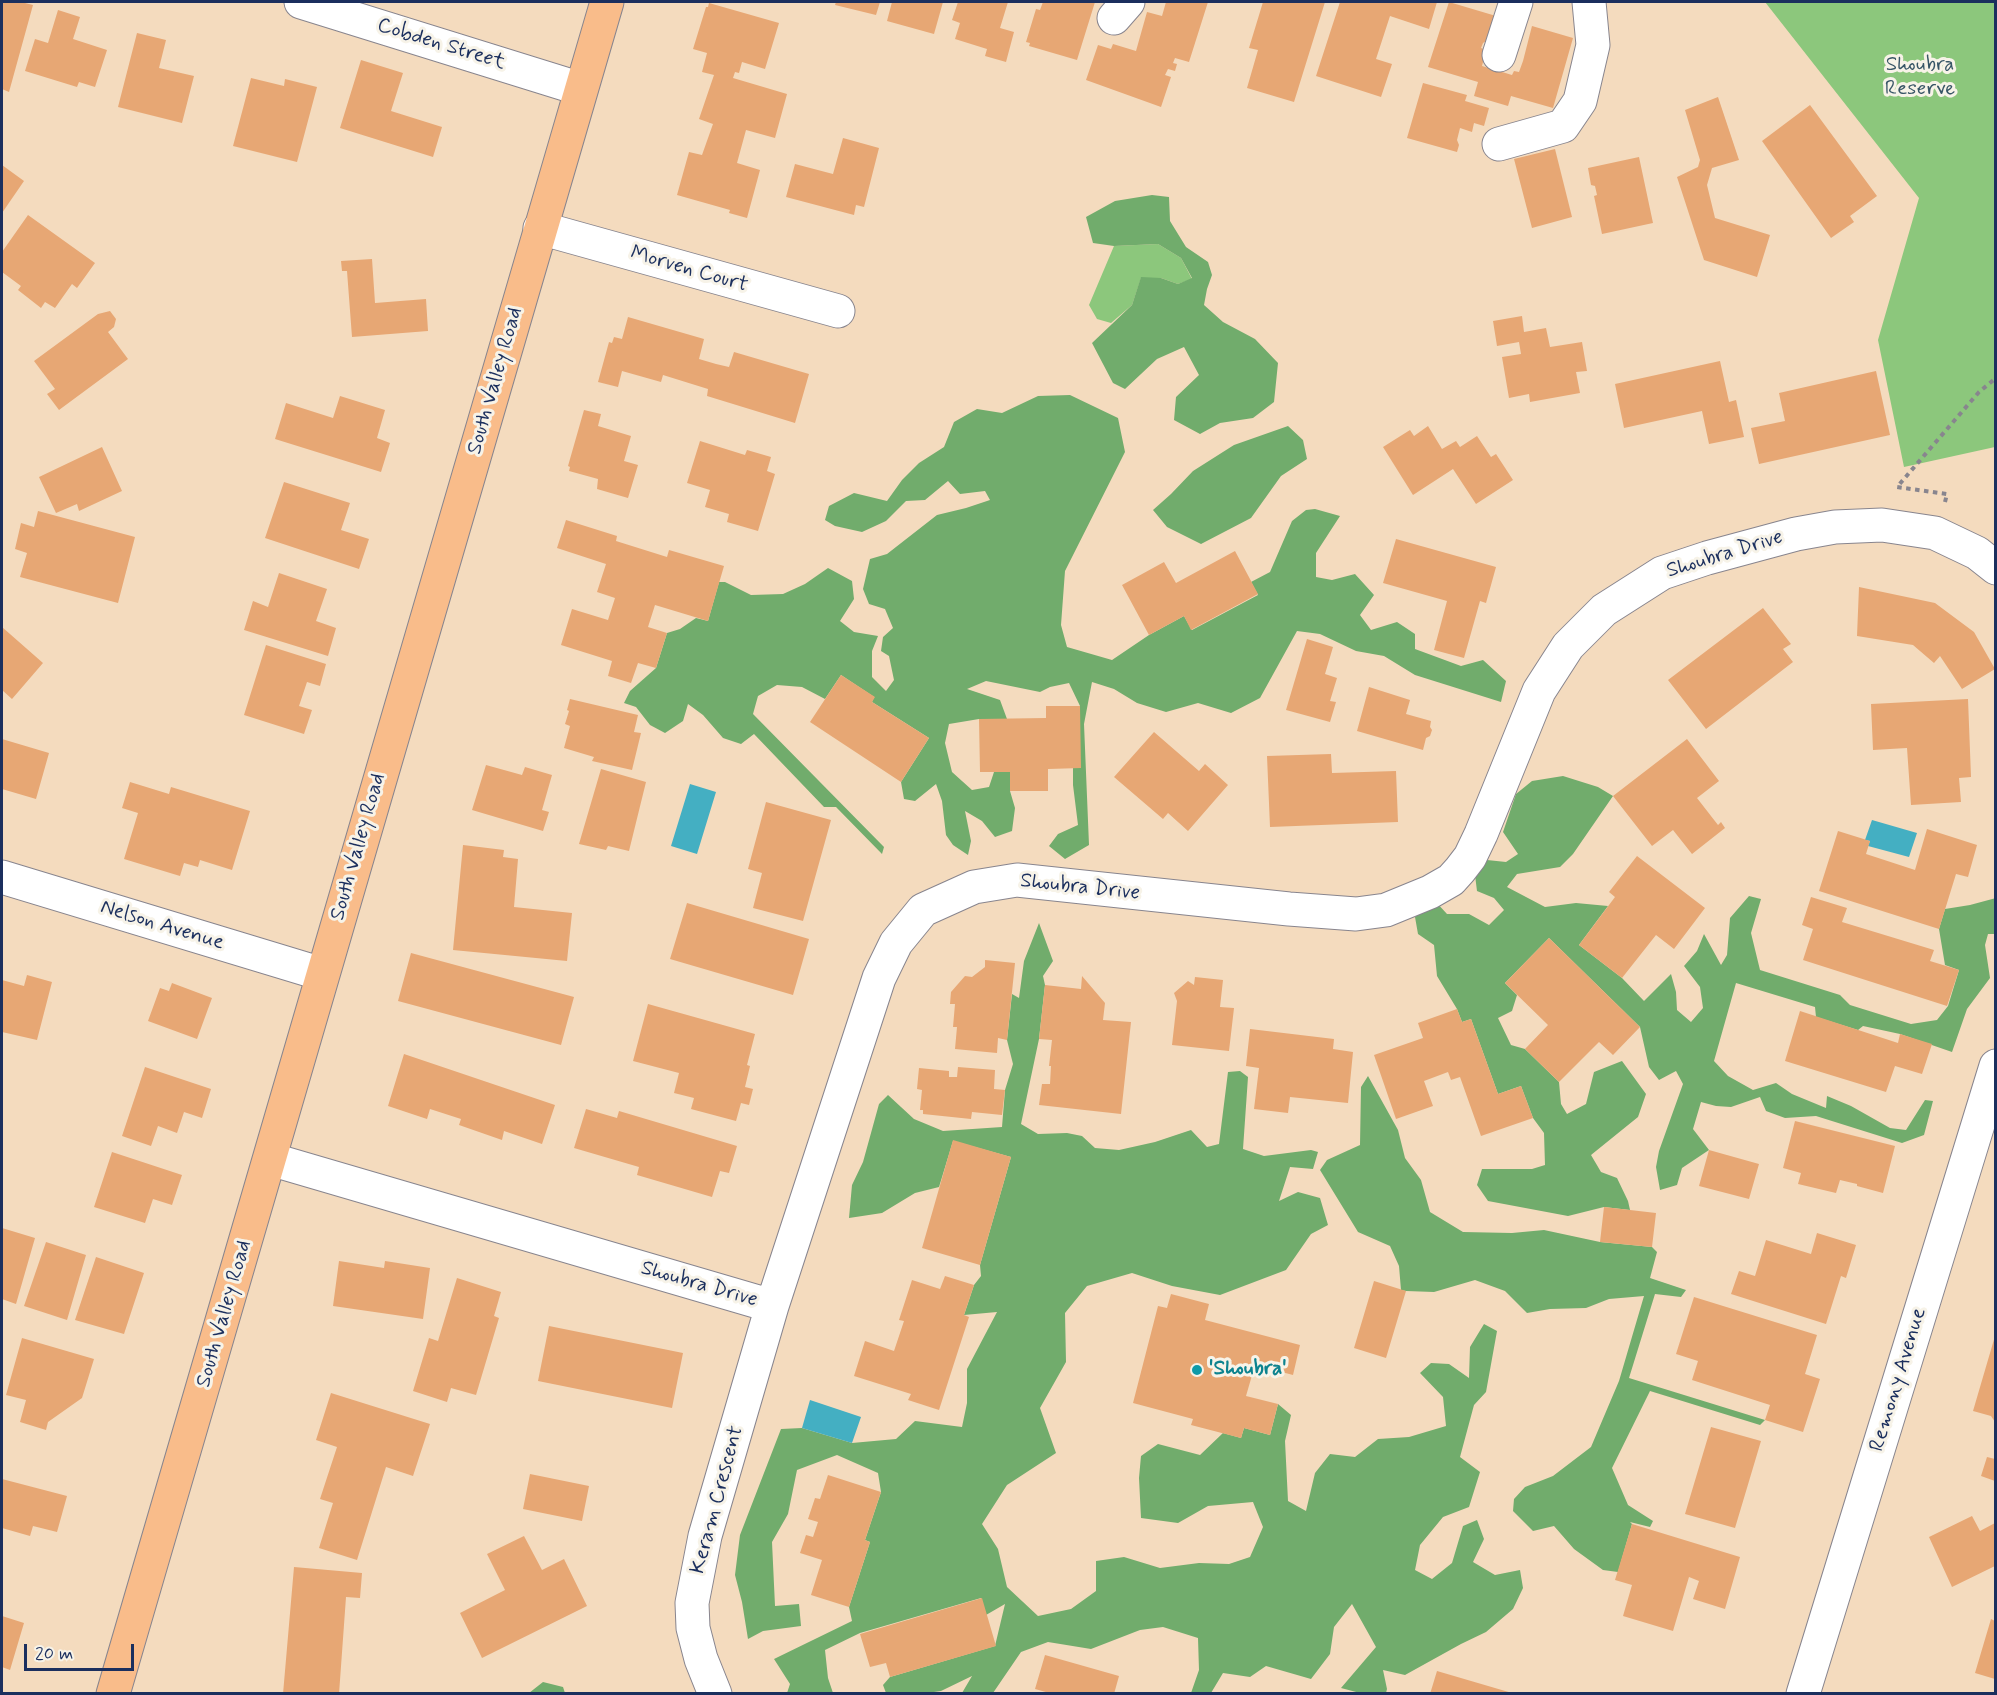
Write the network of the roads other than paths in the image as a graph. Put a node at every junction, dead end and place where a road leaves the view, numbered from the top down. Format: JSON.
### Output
{"nodes":[{"id":1,"x":301,"y":2,"type":"edge"},
{"id":2,"x":607,"y":2,"type":"edge"},
{"id":3,"x":1516,"y":2,"type":"edge"},
{"id":4,"x":1589,"y":2,"type":"edge"},
{"id":5,"x":1499,"y":55,"type":"dead end"},
{"id":6,"x":581,"y":89,"type":"junction"},
{"id":7,"x":1499,"y":144,"type":"dead end"},
{"id":8,"x":540,"y":228,"type":"junction"},
{"id":9,"x":838,"y":311,"type":"dead end"},
{"id":10,"x":1995,"y":568,"type":"edge"},
{"id":11,"x":2,"y":877,"type":"edge"},
{"id":12,"x":322,"y":974,"type":"junction"},
{"id":13,"x":1995,"y":1066,"type":"edge"},
{"id":14,"x":270,"y":1159,"type":"junction"},
{"id":15,"x":772,"y":1306,"type":"junction"},
{"id":16,"x":113,"y":1694,"type":"edge"},
{"id":17,"x":715,"y":1694,"type":"edge"},
{"id":18,"x":1803,"y":1694,"type":"edge"}],
"edges":[{"from":1,"to":6,"type":"street","name":"Cobden Street"},
{"from":2,"to":6,"type":"main road","name":"South Valley Road"},
{"from":3,"to":5,"type":"street"},
{"from":4,"to":7,"type":"street"},
{"from":6,"to":8,"type":"main road","name":"South Valley Road"},
{"from":8,"to":9,"type":"street","name":"Morven Court"},
{"from":8,"to":12,"type":"main road","name":"South Valley Road"},
{"from":10,"to":15,"type":"street","name":"Shoubra Drive"},
{"from":11,"to":12,"type":"street","name":"Nelson Avenue"},
{"from":12,"to":14,"type":"main road","name":"South Valley Road"},
{"from":13,"to":18,"type":"street","name":"Remony Avenue"},
{"from":14,"to":15,"type":"street","name":"Shoubra Drive"},
{"from":14,"to":16,"type":"main road","name":"South Valley Road"},
{"from":15,"to":17,"type":"street","name":"Keram Crescent"}]}
